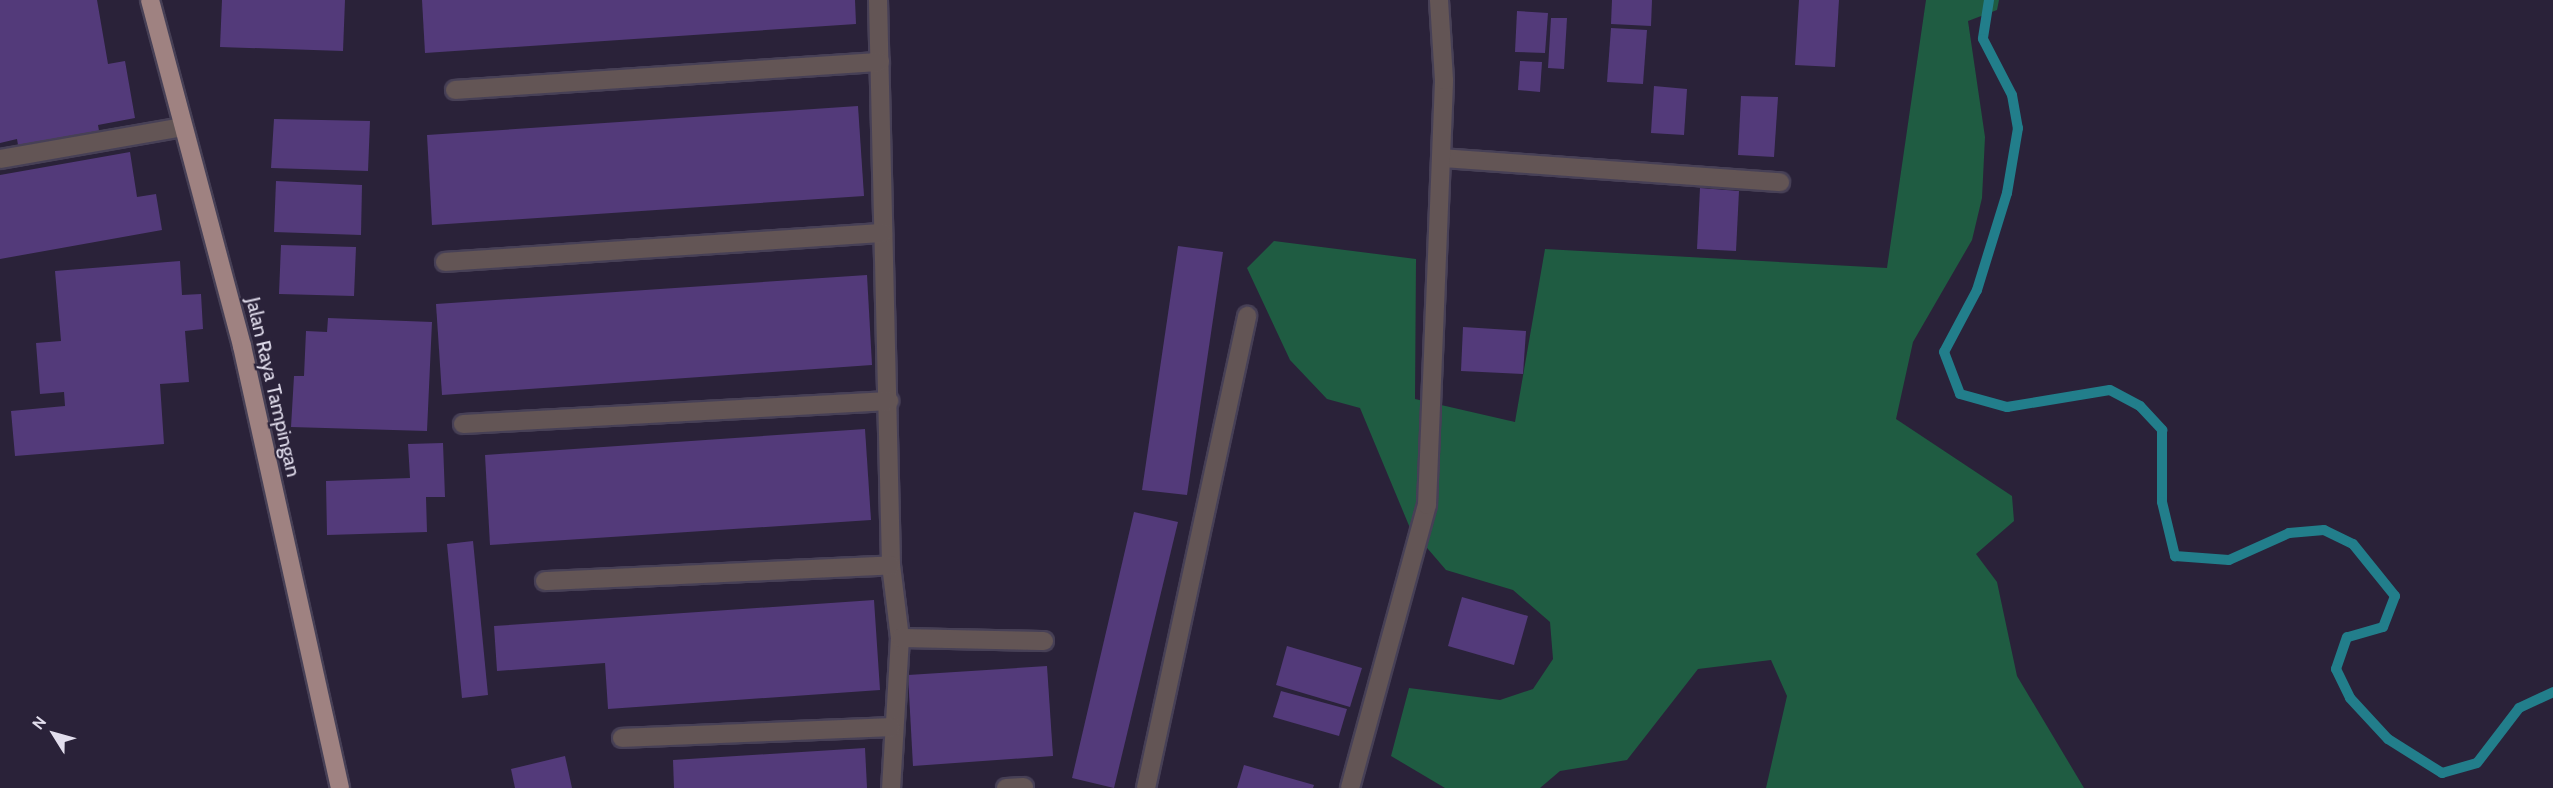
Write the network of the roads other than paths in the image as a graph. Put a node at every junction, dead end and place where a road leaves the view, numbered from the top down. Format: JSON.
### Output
{"nodes":[{"id":1,"x":150,"y":0,"type":"edge"},
{"id":2,"x":878,"y":0,"type":"edge"},
{"id":3,"x":1439,"y":0,"type":"edge"},
{"id":4,"x":880,"y":62,"type":"junction"},
{"id":5,"x":455,"y":90,"type":"dead end"},
{"id":6,"x":183,"y":127,"type":"junction"},
{"id":7,"x":1442,"y":158,"type":"junction"},
{"id":8,"x":0,"y":159,"type":"edge"},
{"id":9,"x":1779,"y":182,"type":"dead end"},
{"id":10,"x":883,"y":233,"type":"junction"},
{"id":11,"x":445,"y":262,"type":"dead end"},
{"id":12,"x":1247,"y":316,"type":"dead end"},
{"id":13,"x":889,"y":401,"type":"junction"},
{"id":14,"x":463,"y":424,"type":"dead end"},
{"id":15,"x":891,"y":565,"type":"junction"},
{"id":16,"x":546,"y":581,"type":"dead end"},
{"id":17,"x":900,"y":638,"type":"junction"},
{"id":18,"x":1044,"y":641,"type":"dead end"},
{"id":19,"x":891,"y":727,"type":"junction"},
{"id":20,"x":622,"y":738,"type":"dead end"},
{"id":21,"x":1024,"y":787,"type":"edge"},
{"id":22,"x":340,"y":788,"type":"edge"},
{"id":23,"x":891,"y":788,"type":"edge"},
{"id":24,"x":1006,"y":788,"type":"edge"},
{"id":25,"x":1146,"y":788,"type":"edge"},
{"id":26,"x":1350,"y":788,"type":"edge"}],
"edges":[{"from":1,"to":6,"type":"main road","name":"Jalan Raya Tampingan"},
{"from":2,"to":4,"type":"street"},
{"from":3,"to":7,"type":"street"},
{"from":4,"to":5,"type":"street"},
{"from":4,"to":10,"type":"street"},
{"from":6,"to":8,"type":"street"},
{"from":6,"to":22,"type":"main road","name":"Jalan Raya Tampingan"},
{"from":7,"to":9,"type":"street"},
{"from":7,"to":26,"type":"street"},
{"from":10,"to":11,"type":"street"},
{"from":10,"to":13,"type":"street"},
{"from":12,"to":25,"type":"street"},
{"from":13,"to":14,"type":"street"},
{"from":13,"to":15,"type":"street"},
{"from":15,"to":16,"type":"street"},
{"from":15,"to":17,"type":"street"},
{"from":17,"to":18,"type":"street"},
{"from":17,"to":19,"type":"street"},
{"from":19,"to":20,"type":"street"},
{"from":19,"to":23,"type":"street"},
{"from":21,"to":24,"type":"street"}]}
